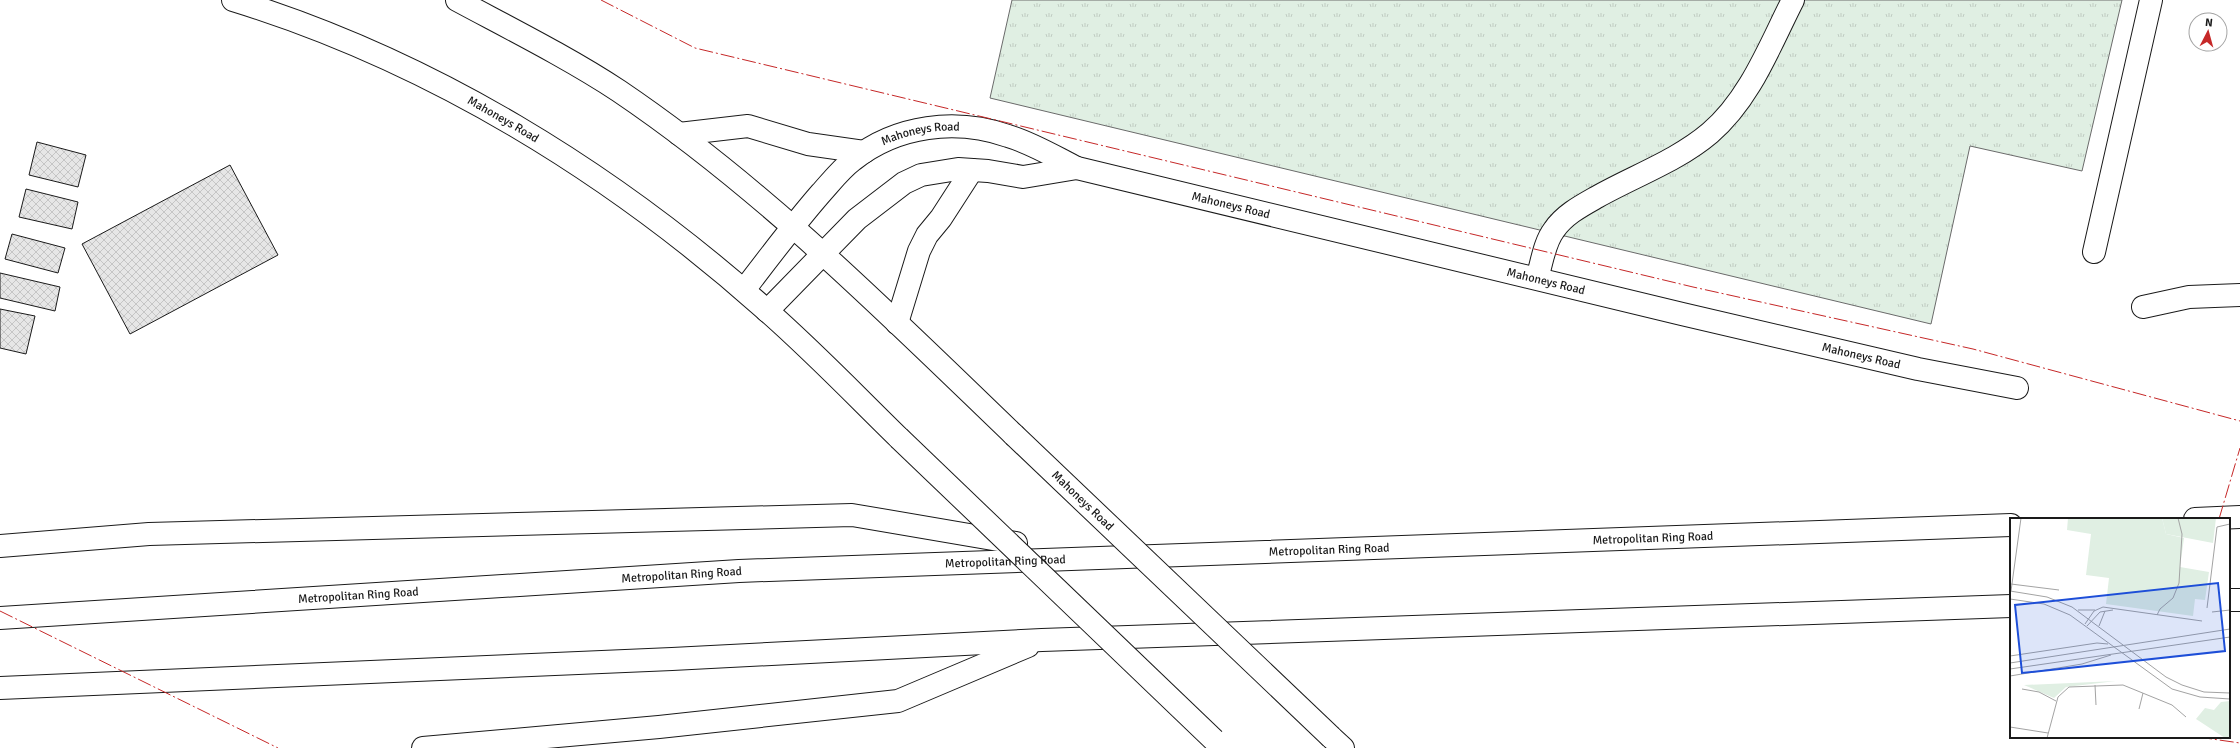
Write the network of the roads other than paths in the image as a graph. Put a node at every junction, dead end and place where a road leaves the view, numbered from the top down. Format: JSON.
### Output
{"nodes":[{"id":1,"x":233,"y":0,"type":"edge"},
{"id":2,"x":456,"y":0,"type":"edge"},
{"id":3,"x":1793,"y":0,"type":"edge"},
{"id":4,"x":2151,"y":0,"type":"edge"},
{"id":5,"x":679,"y":134,"type":"junction"},
{"id":6,"x":864,"y":152,"type":"junction"},
{"id":7,"x":1077,"y":168,"type":"junction"},
{"id":8,"x":972,"y":170,"type":"junction"},
{"id":9,"x":792,"y":227,"type":"junction"},
{"id":10,"x":2094,"y":252,"type":"dead end"},
{"id":11,"x":822,"y":253,"type":"junction"},
{"id":12,"x":1537,"y":278,"type":"junction"},
{"id":13,"x":744,"y":290,"type":"junction"},
{"id":14,"x":2240,"y":295,"type":"edge"},
{"id":15,"x":2143,"y":307,"type":"dead end"},
{"id":16,"x":768,"y":310,"type":"junction"},
{"id":17,"x":897,"y":323,"type":"junction"},
{"id":18,"x":2017,"y":388,"type":"dead end"},
{"id":19,"x":2240,"y":517,"type":"edge"},
{"id":20,"x":2218,"y":518,"type":"edge"},
{"id":21,"x":2010,"y":526,"type":"edge"},
{"id":22,"x":0,"y":546,"type":"edge"},
{"id":23,"x":1100,"y":557,"type":"junction"},
{"id":24,"x":2010,"y":606,"type":"edge"},
{"id":25,"x":0,"y":618,"type":"edge"},
{"id":26,"x":1042,"y":640,"type":"junction"},
{"id":27,"x":0,"y":688,"type":"edge"},
{"id":28,"x":1337,"y":742,"type":"edge"},
{"id":29,"x":1218,"y":744,"type":"edge"},
{"id":30,"x":423,"y":748,"type":"edge"}],
"edges":[{"from":1,"to":13,"type":"main road","name":"Mahoneys Road"},
{"from":2,"to":5,"type":"main road","name":"Mahoneys Road"},
{"from":3,"to":12,"type":"main road"},
{"from":4,"to":10,"type":"main road"},
{"from":5,"to":6,"type":"main road"},
{"from":5,"to":9,"type":"main road","name":"Mahoneys Road"},
{"from":6,"to":7,"type":"main road","name":"Mahoneys Road"},
{"from":6,"to":9,"type":"main road","name":"Mahoneys Road"},
{"from":7,"to":8,"type":"main road","name":"Mahoneys Road"},
{"from":7,"to":12,"type":"main road","name":"Mahoneys Road"},
{"from":8,"to":11,"type":"main road","name":"Mahoneys Road"},
{"from":8,"to":17,"type":"main road"},
{"from":9,"to":11,"type":"main road","name":"Mahoneys Road"},
{"from":9,"to":13,"type":"main road","name":"Mahoneys Road"},
{"from":11,"to":16,"type":"main road","name":"Mahoneys Road"},
{"from":11,"to":17,"type":"main road","name":"Mahoneys Road"},
{"from":12,"to":18,"type":"main road","name":"Mahoneys Road"},
{"from":13,"to":16,"type":"main road","name":"Mahoneys Road"},
{"from":14,"to":15,"type":"main road"},
{"from":16,"to":29,"type":"main road","name":"Mahoneys Road","bridge":true},
{"from":17,"to":28,"type":"main road","name":"Mahoneys Road","bridge":true},
{"from":19,"to":20,"type":"main road"},
{"from":21,"to":23,"type":"main road","name":"Metropolitan Ring Road"},
{"from":22,"to":23,"type":"main road"},
{"from":23,"to":25,"type":"main road","name":"Metropolitan Ring Road"},
{"from":24,"to":26,"type":"main road"},
{"from":26,"to":27,"type":"main road"},
{"from":26,"to":30,"type":"main road"}]}
